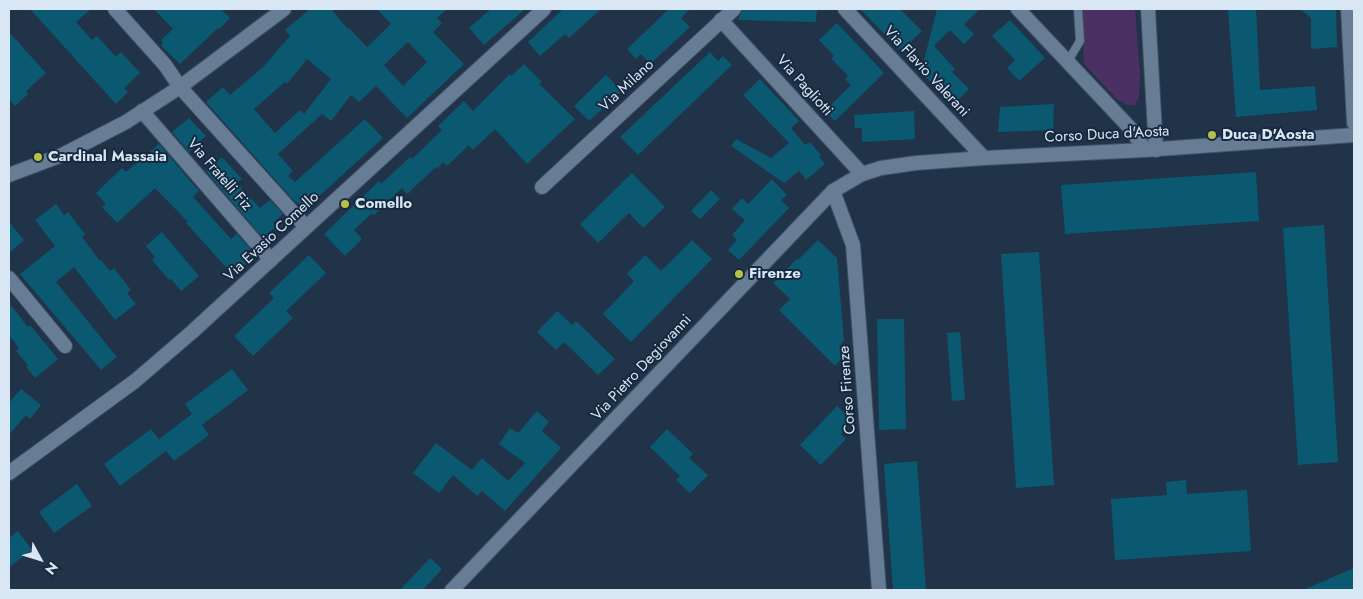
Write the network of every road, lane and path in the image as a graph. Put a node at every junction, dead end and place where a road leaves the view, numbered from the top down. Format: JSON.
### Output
{"nodes":[{"id":1,"x":115,"y":9,"type":"edge"},
{"id":2,"x":284,"y":9,"type":"edge"},
{"id":3,"x":544,"y":9,"type":"edge"},
{"id":4,"x":734,"y":9,"type":"edge"},
{"id":5,"x":845,"y":9,"type":"edge"},
{"id":6,"x":1018,"y":9,"type":"edge"},
{"id":7,"x":1078,"y":9,"type":"edge"},
{"id":8,"x":1148,"y":9,"type":"edge"},
{"id":9,"x":1348,"y":9,"type":"edge"},
{"id":10,"x":721,"y":20,"type":"junction"},
{"id":11,"x":1068,"y":61,"type":"junction"},
{"id":12,"x":180,"y":87,"type":"junction"},
{"id":13,"x":142,"y":112,"type":"junction"},
{"id":14,"x":1354,"y":123,"type":"edge"},
{"id":15,"x":1354,"y":135,"type":"edge"},
{"id":16,"x":1150,"y":150,"type":"junction"},
{"id":17,"x":984,"y":158,"type":"junction"},
{"id":18,"x":862,"y":174,"type":"junction"},
{"id":19,"x":9,"y":175,"type":"edge"},
{"id":20,"x":542,"y":187,"type":"dead end"},
{"id":21,"x":833,"y":190,"type":"junction"},
{"id":22,"x":306,"y":228,"type":"junction"},
{"id":23,"x":271,"y":260,"type":"junction"},
{"id":24,"x":9,"y":278,"type":"edge"},
{"id":25,"x":65,"y":346,"type":"dead end"},
{"id":26,"x":9,"y":473,"type":"edge"},
{"id":27,"x":452,"y":590,"type":"edge"},
{"id":28,"x":880,"y":590,"type":"edge"}],
"edges":[{"from":1,"to":12,"type":"street"},
{"from":2,"to":12,"type":"street"},
{"from":3,"to":22,"type":"street","name":"Via Evasio Comello"},
{"from":4,"to":10,"type":"street","name":"Via Milano"},
{"from":5,"to":17,"type":"street","name":"Via Flavio Valerani"},
{"from":6,"to":11,"type":"street"},
{"from":7,"to":11,"type":"lane"},
{"from":8,"to":16,"type":"street"},
{"from":9,"to":14,"type":"street"},
{"from":10,"to":18,"type":"street","name":"Via Pagliotti"},
{"from":10,"to":20,"type":"street","name":"Via Milano"},
{"from":11,"to":16,"type":"street"},
{"from":12,"to":13,"type":"street"},
{"from":12,"to":22,"type":"street"},
{"from":13,"to":19,"type":"street"},
{"from":13,"to":23,"type":"street","name":"Via Fratelli Fiz"},
{"from":15,"to":16,"type":"street","name":"Corso Duca d'Aosta"},
{"from":16,"to":17,"type":"street","name":"Corso Duca d'Aosta"},
{"from":17,"to":18,"type":"street","name":"Corso Duca d'Aosta"},
{"from":18,"to":21,"type":"street","name":"Via Pietro Degiovanni"},
{"from":21,"to":27,"type":"street","name":"Via Pietro Degiovanni"},
{"from":21,"to":28,"type":"street","name":"Corso Firenze"},
{"from":22,"to":23,"type":"street","name":"Via Evasio Comello"},
{"from":23,"to":26,"type":"street","name":"Via Evasio Comello"},
{"from":24,"to":25,"type":"street"}]}
